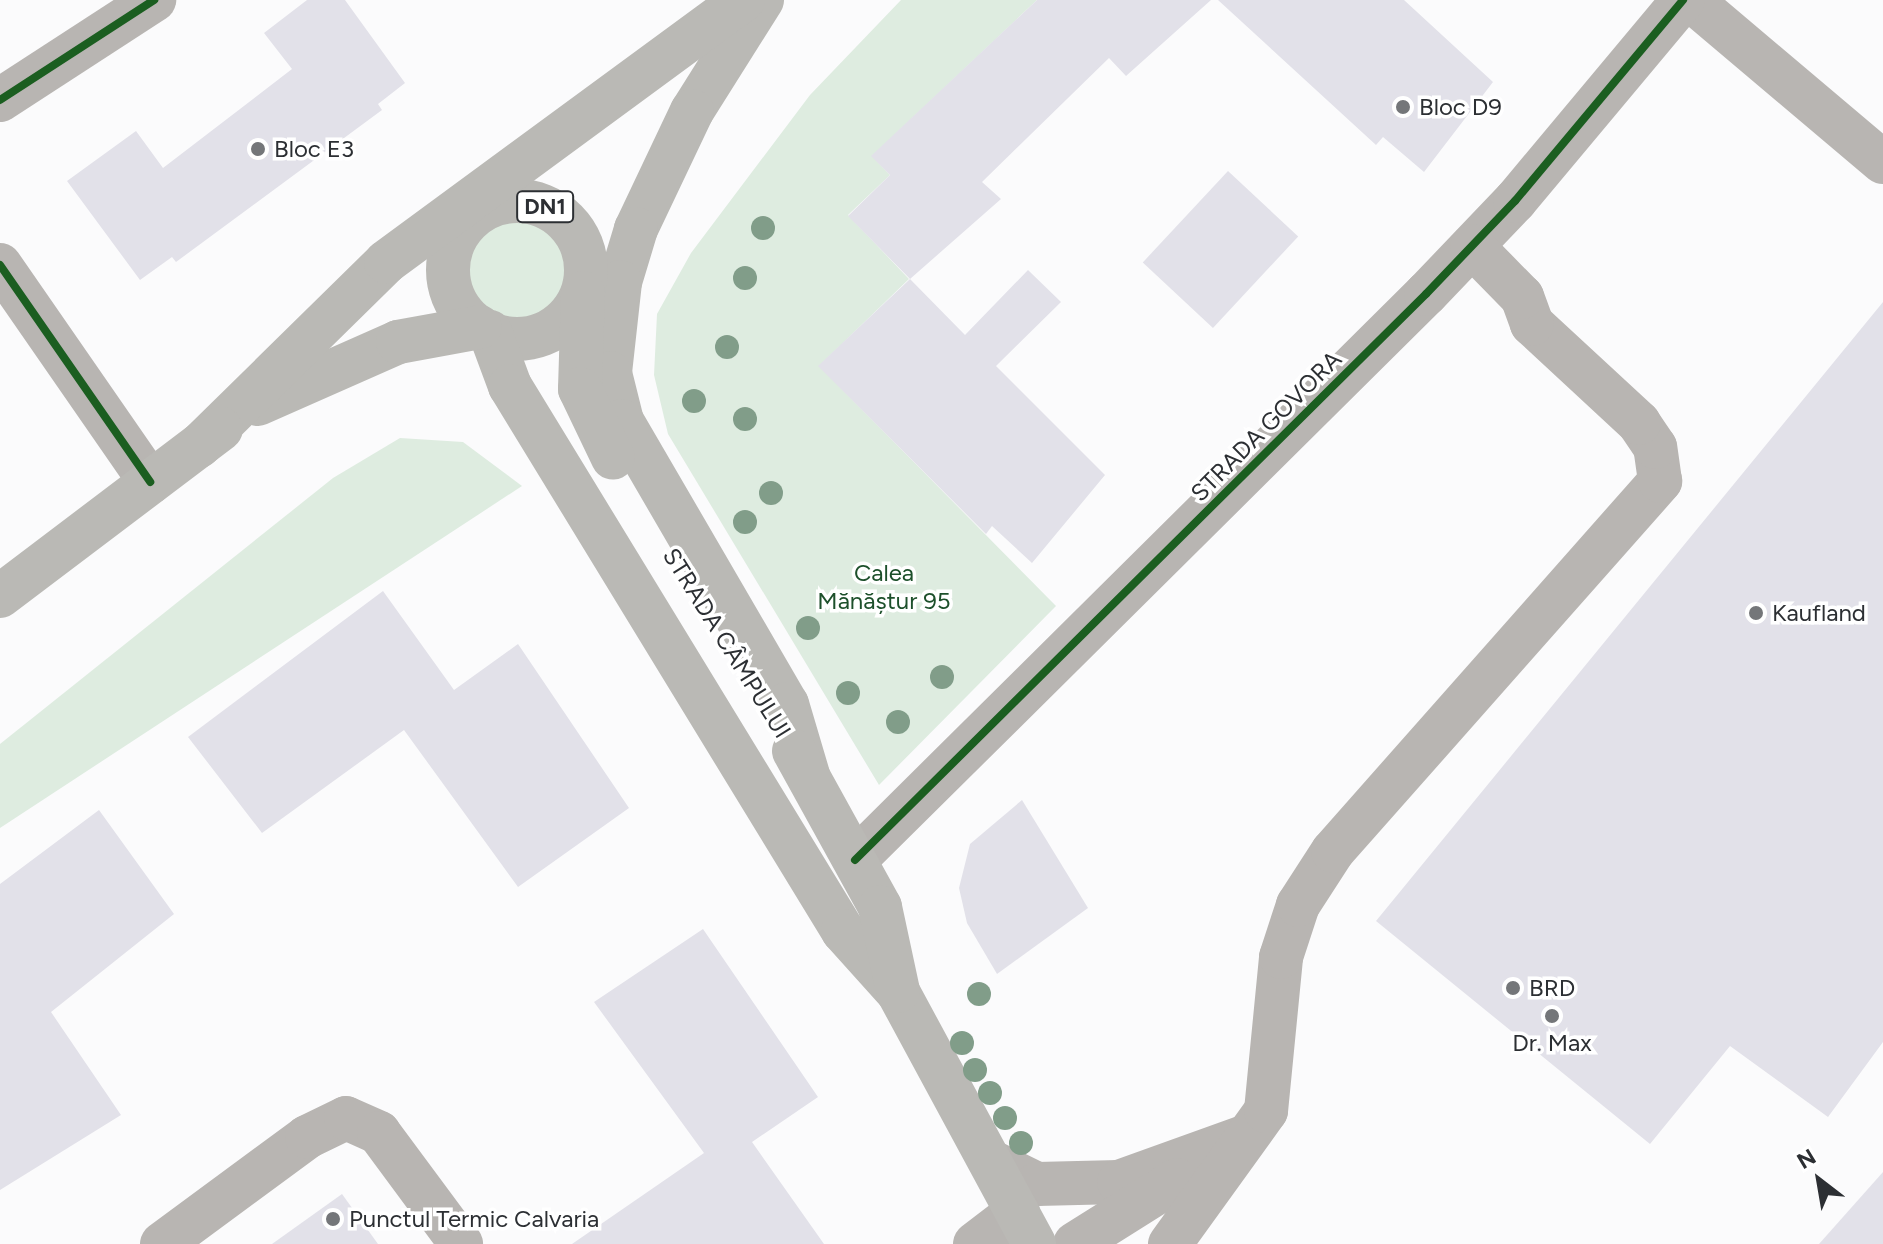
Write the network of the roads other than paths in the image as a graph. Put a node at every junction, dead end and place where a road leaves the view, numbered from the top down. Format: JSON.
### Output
{"nodes":[{"id":1,"x":154,"y":0,"type":"edge"},
{"id":2,"x":1683,"y":0,"type":"edge"},
{"id":3,"x":1691,"y":0,"type":"edge"},
{"id":4,"x":750,"y":2,"type":"edge"},
{"id":5,"x":0,"y":100,"type":"edge"},
{"id":6,"x":1883,"y":162,"type":"edge"},
{"id":7,"x":518,"y":201,"type":"junction"},
{"id":8,"x":455,"y":240,"type":"junction"},
{"id":9,"x":1472,"y":246,"type":"junction"},
{"id":10,"x":0,"y":265,"type":"edge"},
{"id":11,"x":584,"y":284,"type":"junction"},
{"id":12,"x":485,"y":330,"type":"junction"},
{"id":13,"x":242,"y":413,"type":"junction"},
{"id":14,"x":199,"y":446,"type":"junction"},
{"id":15,"x":150,"y":482,"type":"junction"},
{"id":16,"x":0,"y":596,"type":"edge"},
{"id":17,"x":808,"y":775,"type":"junction"},
{"id":18,"x":855,"y":860,"type":"junction"},
{"id":19,"x":898,"y":992,"type":"junction"},
{"id":20,"x":1247,"y":1136,"type":"junction"},
{"id":21,"x":992,"y":1162,"type":"junction"},
{"id":22,"x":1026,"y":1228,"type":"edge"},
{"id":23,"x":162,"y":1244,"type":"edge"},
{"id":24,"x":461,"y":1244,"type":"edge"},
{"id":25,"x":975,"y":1244,"type":"edge"},
{"id":26,"x":1075,"y":1244,"type":"edge"},
{"id":27,"x":1170,"y":1244,"type":"edge"}],
"edges":[{"from":1,"to":5,"type":"street"},
{"from":2,"to":9,"type":"street","name":"STRADA GOVORA"},
{"from":3,"to":6,"type":"street"},
{"from":4,"to":7,"type":"main road","number":"DN1"},
{"from":4,"to":11,"type":"main road","number":"DN1"},
{"from":4,"to":14,"type":"main road"},
{"from":4,"to":17,"type":"main road"},
{"from":7,"to":8,"type":"main road","number":"DN1"},
{"from":7,"to":11,"type":"main road","number":"DN1"},
{"from":8,"to":12,"type":"main road"},
{"from":8,"to":13,"type":"main road","number":"DN1"},
{"from":9,"to":18,"type":"street","name":"STRADA GOVORA"},
{"from":9,"to":20,"type":"street"},
{"from":10,"to":15,"type":"street"},
{"from":11,"to":12,"type":"main road","number":"DN1"},
{"from":11,"to":17,"type":"main road","name":"STRADA CÂMPULUI"},
{"from":12,"to":13,"type":"main road","number":"DN1"},
{"from":12,"to":19,"type":"main road","name":"STRADA CÂMPULUI"},
{"from":13,"to":14,"type":"main road","number":"DN1"},
{"from":14,"to":15,"type":"main road","number":"DN1"},
{"from":15,"to":16,"type":"main road","number":"DN1"},
{"from":17,"to":18,"type":"main road","name":"STRADA CÂMPULUI"},
{"from":18,"to":19,"type":"main road","name":"STRADA CÂMPULUI"},
{"from":19,"to":21,"type":"main road","name":"STRADA CÂMPULUI"},
{"from":20,"to":21,"type":"street"},
{"from":20,"to":26,"type":"street"},
{"from":20,"to":27,"type":"street"},
{"from":21,"to":22,"type":"main road","name":"STRADA CÂMPULUI"},
{"from":22,"to":25,"type":"street"},
{"from":23,"to":24,"type":"street"}]}
